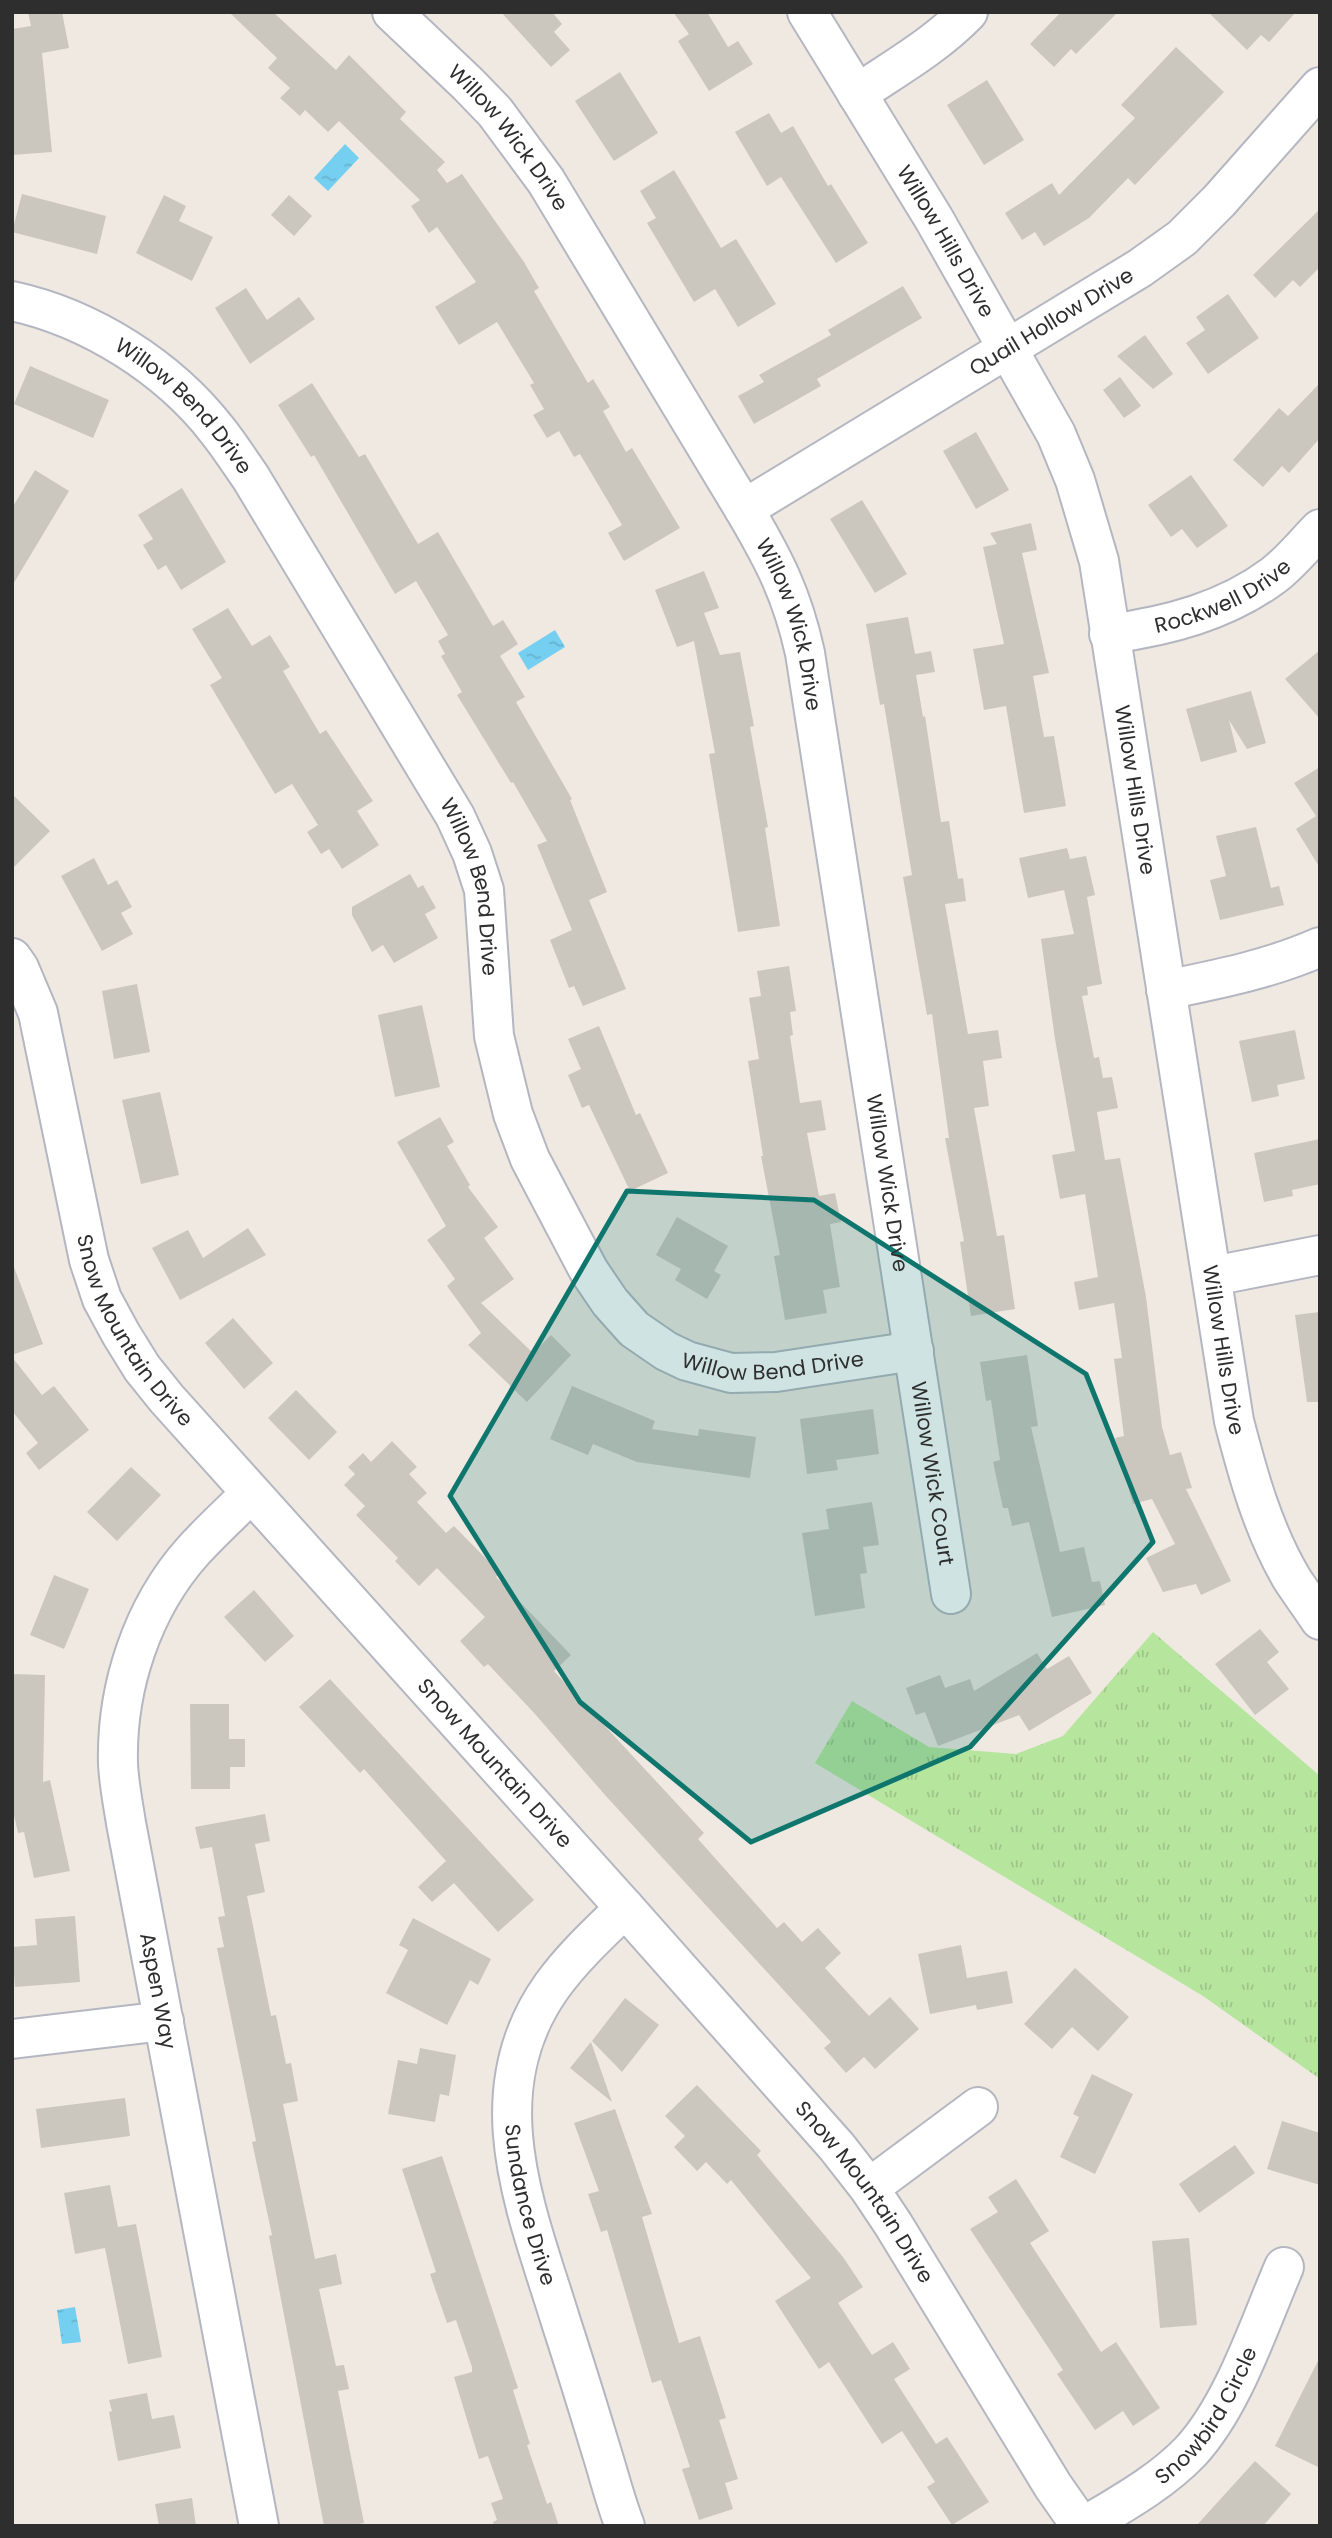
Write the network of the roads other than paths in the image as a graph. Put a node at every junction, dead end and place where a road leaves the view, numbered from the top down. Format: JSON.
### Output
{"nodes":[{"id":1,"x":392,"y":12,"type":"edge"},
{"id":2,"x":807,"y":12,"type":"edge"},
{"id":3,"x":968,"y":12,"type":"edge"},
{"id":4,"x":1320,"y":87,"type":"edge"},
{"id":5,"x":857,"y":94,"type":"junction"},
{"id":6,"x":12,"y":301,"type":"edge"},
{"id":7,"x":1009,"y":348,"type":"junction"},
{"id":8,"x":744,"y":509,"type":"junction"},
{"id":9,"x":1320,"y":529,"type":"edge"},
{"id":10,"x":1109,"y":634,"type":"junction"},
{"id":11,"x":1320,"y":947,"type":"edge"},
{"id":12,"x":12,"y":958,"type":"edge"},
{"id":13,"x":1166,"y":990,"type":"junction"},
{"id":14,"x":1320,"y":1255,"type":"edge"},
{"id":15,"x":1213,"y":1276,"type":"junction"},
{"id":16,"x":914,"y":1351,"type":"junction"},
{"id":17,"x":250,"y":1494,"type":"junction"},
{"id":18,"x":951,"y":1594,"type":"dead end"},
{"id":19,"x":1320,"y":1620,"type":"edge"},
{"id":20,"x":625,"y":1908,"type":"junction"},
{"id":21,"x":164,"y":2021,"type":"junction"},
{"id":22,"x":12,"y":2039,"type":"edge"},
{"id":23,"x":978,"y":2107,"type":"dead end"},
{"id":24,"x":869,"y":2188,"type":"junction"},
{"id":25,"x":1284,"y":2267,"type":"dead end"},
{"id":26,"x":259,"y":2526,"type":"edge"},
{"id":27,"x":625,"y":2526,"type":"edge"},
{"id":28,"x":1083,"y":2526,"type":"edge"}],
"edges":[{"from":1,"to":8,"type":"street","name":"Willow Wick Drive"},
{"from":2,"to":5,"type":"street","name":"Willow Hills Drive"},
{"from":3,"to":5,"type":"street"},
{"from":4,"to":7,"type":"street","name":"Quail Hollow Drive"},
{"from":5,"to":7,"type":"street","name":"Willow Hills Drive"},
{"from":6,"to":16,"type":"street","name":"Willow Bend Drive"},
{"from":7,"to":8,"type":"street","name":"Quail Hollow Drive"},
{"from":7,"to":10,"type":"street","name":"Willow Hills Drive"},
{"from":8,"to":16,"type":"street","name":"Willow Wick Drive"},
{"from":9,"to":10,"type":"street","name":"Rockwell Drive"},
{"from":10,"to":13,"type":"street","name":"Willow Hills Drive"},
{"from":11,"to":13,"type":"street"},
{"from":12,"to":17,"type":"street","name":"Snow Mountain Drive"},
{"from":13,"to":15,"type":"street","name":"Willow Hills Drive"},
{"from":14,"to":15,"type":"street"},
{"from":15,"to":19,"type":"street","name":"Willow Hills Drive"},
{"from":16,"to":18,"type":"street","name":"Willow Wick Court"},
{"from":17,"to":20,"type":"street","name":"Snow Mountain Drive"},
{"from":17,"to":21,"type":"street","name":"Aspen Way"},
{"from":20,"to":24,"type":"street","name":"Snow Mountain Drive"},
{"from":20,"to":27,"type":"street","name":"Sundance Drive"},
{"from":21,"to":22,"type":"street"},
{"from":21,"to":26,"type":"street","name":"Aspen Way"},
{"from":23,"to":24,"type":"street"},
{"from":24,"to":28,"type":"street","name":"Snow Mountain Drive"},
{"from":25,"to":28,"type":"street","name":"Snowbird Circle"}]}
